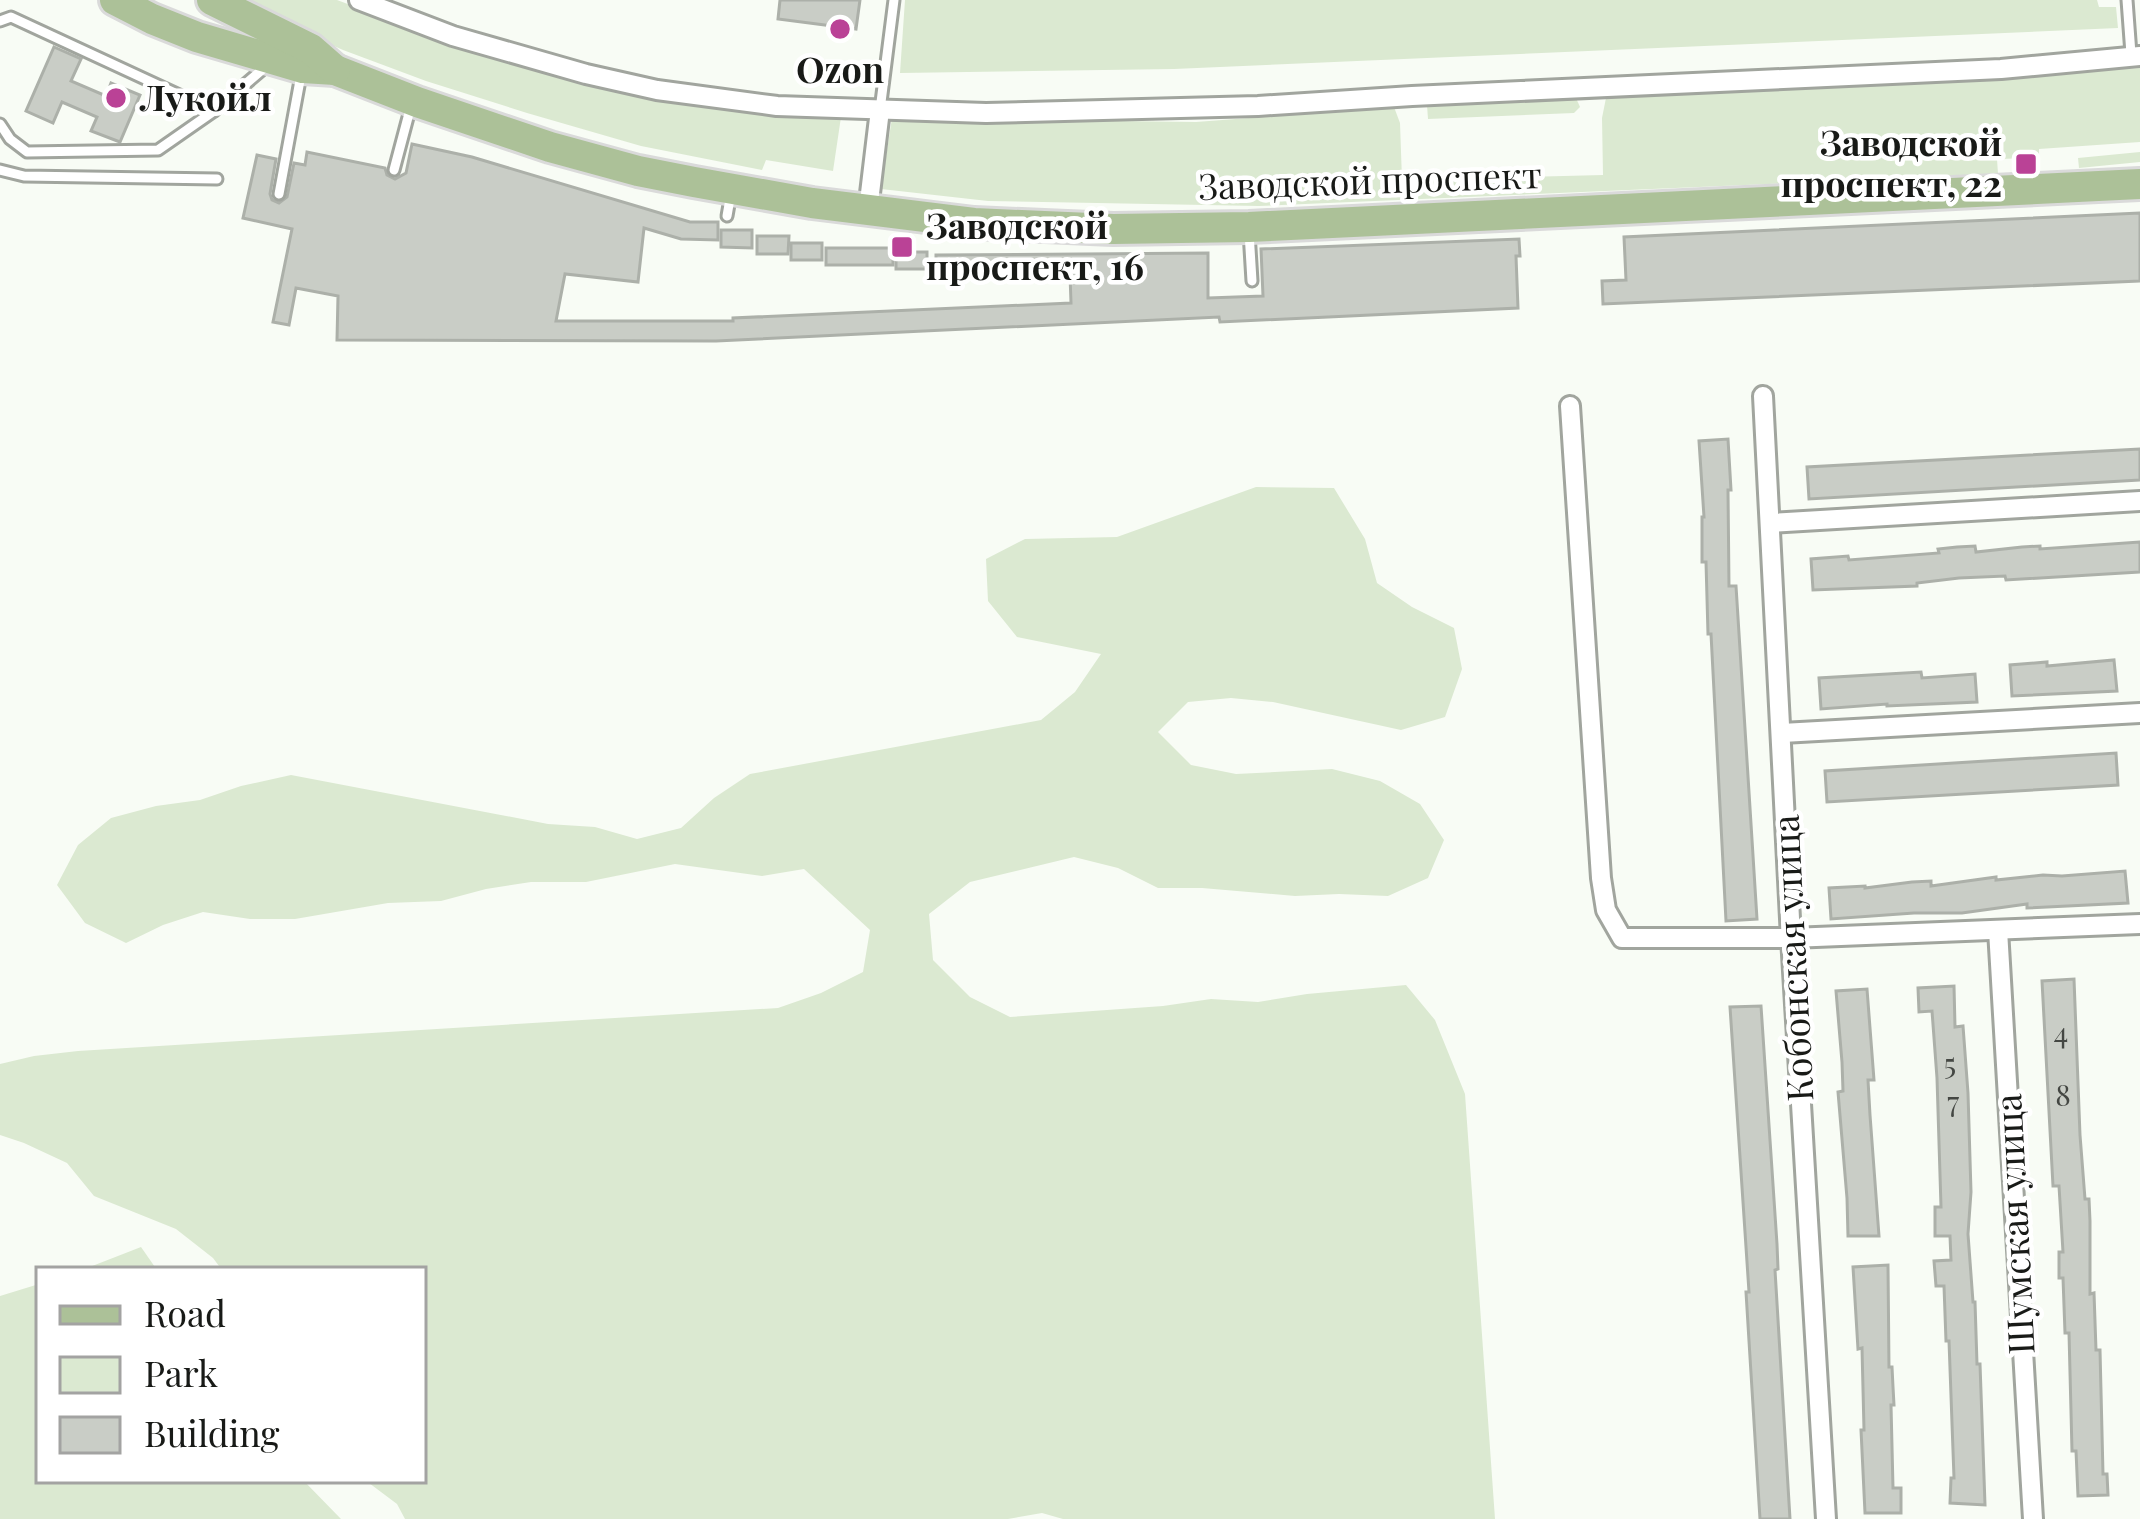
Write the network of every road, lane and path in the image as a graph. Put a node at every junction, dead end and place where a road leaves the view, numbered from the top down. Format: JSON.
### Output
{"nodes":[{"id":1,"x":115,"y":0,"type":"edge"},
{"id":2,"x":212,"y":0,"type":"edge"},
{"id":3,"x":358,"y":0,"type":"edge"},
{"id":4,"x":894,"y":0,"type":"edge"},
{"id":5,"x":2127,"y":0,"type":"edge"},
{"id":6,"x":2,"y":20,"type":"edge"},
{"id":7,"x":295,"y":53,"type":"junction"},
{"id":8,"x":2136,"y":56,"type":"edge"},
{"id":9,"x":413,"y":100,"type":"junction"},
{"id":10,"x":880,"y":110,"type":"junction"},
{"id":11,"x":214,"y":111,"type":"junction"},
{"id":12,"x":1,"y":130,"type":"edge"},
{"id":13,"x":0,"y":170,"type":"edge"},
{"id":14,"x":394,"y":170,"type":"dead end"},
{"id":15,"x":217,"y":179,"type":"dead end"},
{"id":16,"x":2140,"y":184,"type":"edge"},
{"id":17,"x":279,"y":194,"type":"dead end"},
{"id":18,"x":868,"y":210,"type":"junction"},
{"id":19,"x":1249,"y":227,"type":"junction"},
{"id":20,"x":1252,"y":281,"type":"dead end"},
{"id":21,"x":1763,"y":397,"type":"dead end"},
{"id":22,"x":1570,"y":406,"type":"dead end"},
{"id":23,"x":2140,"y":501,"type":"edge"},
{"id":24,"x":1771,"y":523,"type":"junction"},
{"id":25,"x":2140,"y":712,"type":"edge"},
{"id":26,"x":1782,"y":733,"type":"junction"},
{"id":27,"x":2140,"y":924,"type":"edge"},
{"id":28,"x":1998,"y":930,"type":"junction"},
{"id":29,"x":1791,"y":938,"type":"junction"},
{"id":30,"x":1826,"y":1519,"type":"edge"},
{"id":31,"x":2032,"y":1519,"type":"edge"}],
"edges":[{"from":1,"to":7,"type":"main road","name":"Заводской проспект"},
{"from":2,"to":7,"type":"main road","name":"Заводской проспект"},
{"from":3,"to":10,"type":"street"},
{"from":4,"to":10,"type":"lane"},
{"from":5,"to":8,"type":"lane"},
{"from":6,"to":11,"type":"lane"},
{"from":7,"to":9,"type":"main road","name":"Заводской проспект"},
{"from":7,"to":11,"type":"lane"},
{"from":7,"to":17,"type":"lane"},
{"from":8,"to":10,"type":"street"},
{"from":9,"to":14,"type":"lane"},
{"from":9,"to":18,"type":"main road","name":"Заводской проспект"},
{"from":10,"to":18,"type":"street"},
{"from":11,"to":12,"type":"lane"},
{"from":13,"to":15,"type":"lane"},
{"from":16,"to":19,"type":"main road","name":"Заводской проспект"},
{"from":18,"to":19,"type":"main road","name":"Заводской проспект"},
{"from":19,"to":20,"type":"lane"},
{"from":21,"to":24,"type":"street","name":"Кобонская улица"},
{"from":22,"to":29,"type":"street"},
{"from":23,"to":24,"type":"street"},
{"from":24,"to":26,"type":"street","name":"Кобонская улица"},
{"from":25,"to":26,"type":"street"},
{"from":26,"to":29,"type":"street","name":"Кобонская улица"},
{"from":27,"to":28,"type":"street"},
{"from":28,"to":29,"type":"street"},
{"from":28,"to":31,"type":"street","name":"Шумская улица"},
{"from":29,"to":30,"type":"street","name":"Кобонская улица"}]}
